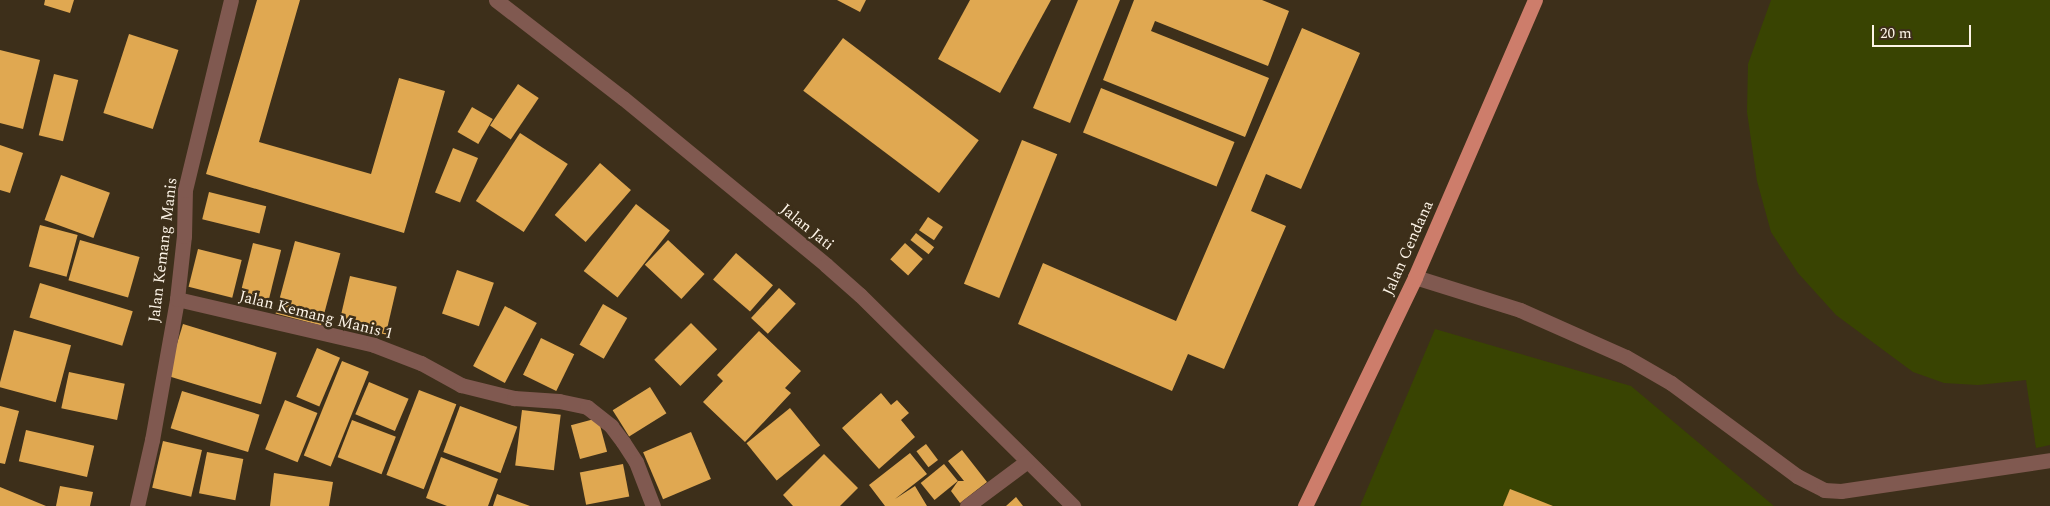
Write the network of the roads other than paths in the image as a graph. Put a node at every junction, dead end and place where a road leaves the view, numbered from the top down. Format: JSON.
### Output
{"nodes":[{"id":1,"x":232,"y":0,"type":"edge"},
{"id":2,"x":496,"y":0,"type":"edge"},
{"id":3,"x":1535,"y":0,"type":"edge"},
{"id":4,"x":1415,"y":276,"type":"junction"},
{"id":5,"x":177,"y":299,"type":"junction"},
{"id":6,"x":2050,"y":460,"type":"edge"},
{"id":7,"x":1026,"y":462,"type":"junction"},
{"id":8,"x":136,"y":506,"type":"edge"},
{"id":9,"x":653,"y":506,"type":"edge"},
{"id":10,"x":967,"y":506,"type":"edge"},
{"id":11,"x":1073,"y":506,"type":"edge"},
{"id":12,"x":1305,"y":506,"type":"edge"}],
"edges":[{"from":1,"to":5,"type":"street","name":"Jalan Kemang Manis"},
{"from":2,"to":7,"type":"street","name":"Jalan Jati"},
{"from":3,"to":4,"type":"main road","name":"Jalan Cendana"},
{"from":4,"to":6,"type":"street"},
{"from":4,"to":12,"type":"main road","name":"Jalan Cendana"},
{"from":5,"to":8,"type":"street","name":"Jalan Kemang Manis"},
{"from":5,"to":9,"type":"street","name":"Jalan Kemang Manis 1"},
{"from":7,"to":10,"type":"street"},
{"from":7,"to":11,"type":"street","name":"Jalan Jati"}]}
